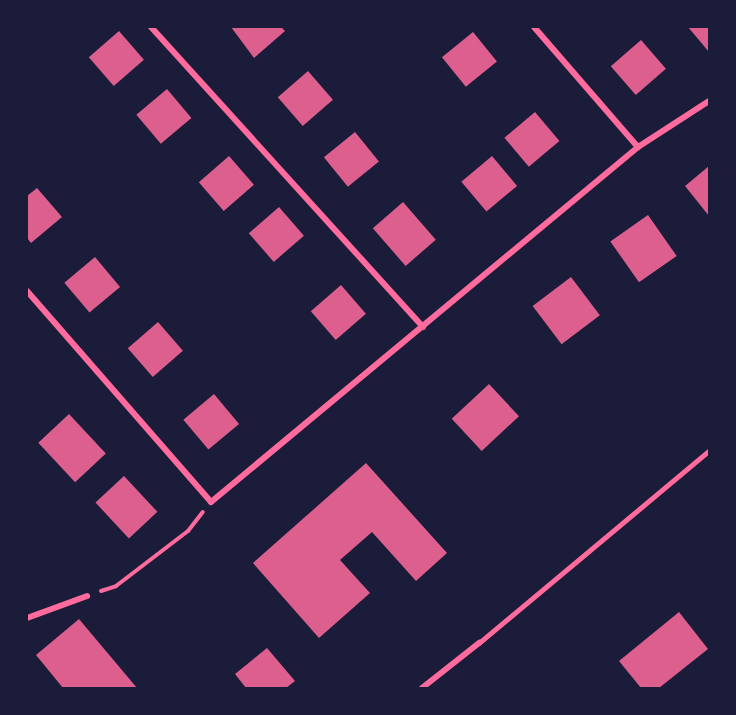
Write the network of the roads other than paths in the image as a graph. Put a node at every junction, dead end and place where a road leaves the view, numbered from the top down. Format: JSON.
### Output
{"nodes":[{"id":1,"x":151,"y":27,"type":"edge"},
{"id":2,"x":534,"y":27,"type":"edge"},
{"id":3,"x":709,"y":101,"type":"edge"},
{"id":4,"x":638,"y":147,"type":"junction"},
{"id":5,"x":27,"y":291,"type":"edge"},
{"id":6,"x":423,"y":327,"type":"junction"},
{"id":7,"x":709,"y":452,"type":"edge"},
{"id":8,"x":87,"y":596,"type":"road end"},
{"id":9,"x":27,"y":618,"type":"edge"},
{"id":10,"x":479,"y":643,"type":"joint"},
{"id":11,"x":422,"y":688,"type":"edge"}],
"edges":[{"from":1,"to":6,"type":"street"},
{"from":2,"to":4,"type":"street"},
{"from":3,"to":4,"type":"street"},
{"from":4,"to":6,"type":"street"},
{"from":5,"to":6,"type":"street"},
{"from":7,"to":10,"type":"lane"},
{"from":8,"to":9,"type":"street"},
{"from":10,"to":11,"type":"street"}]}
